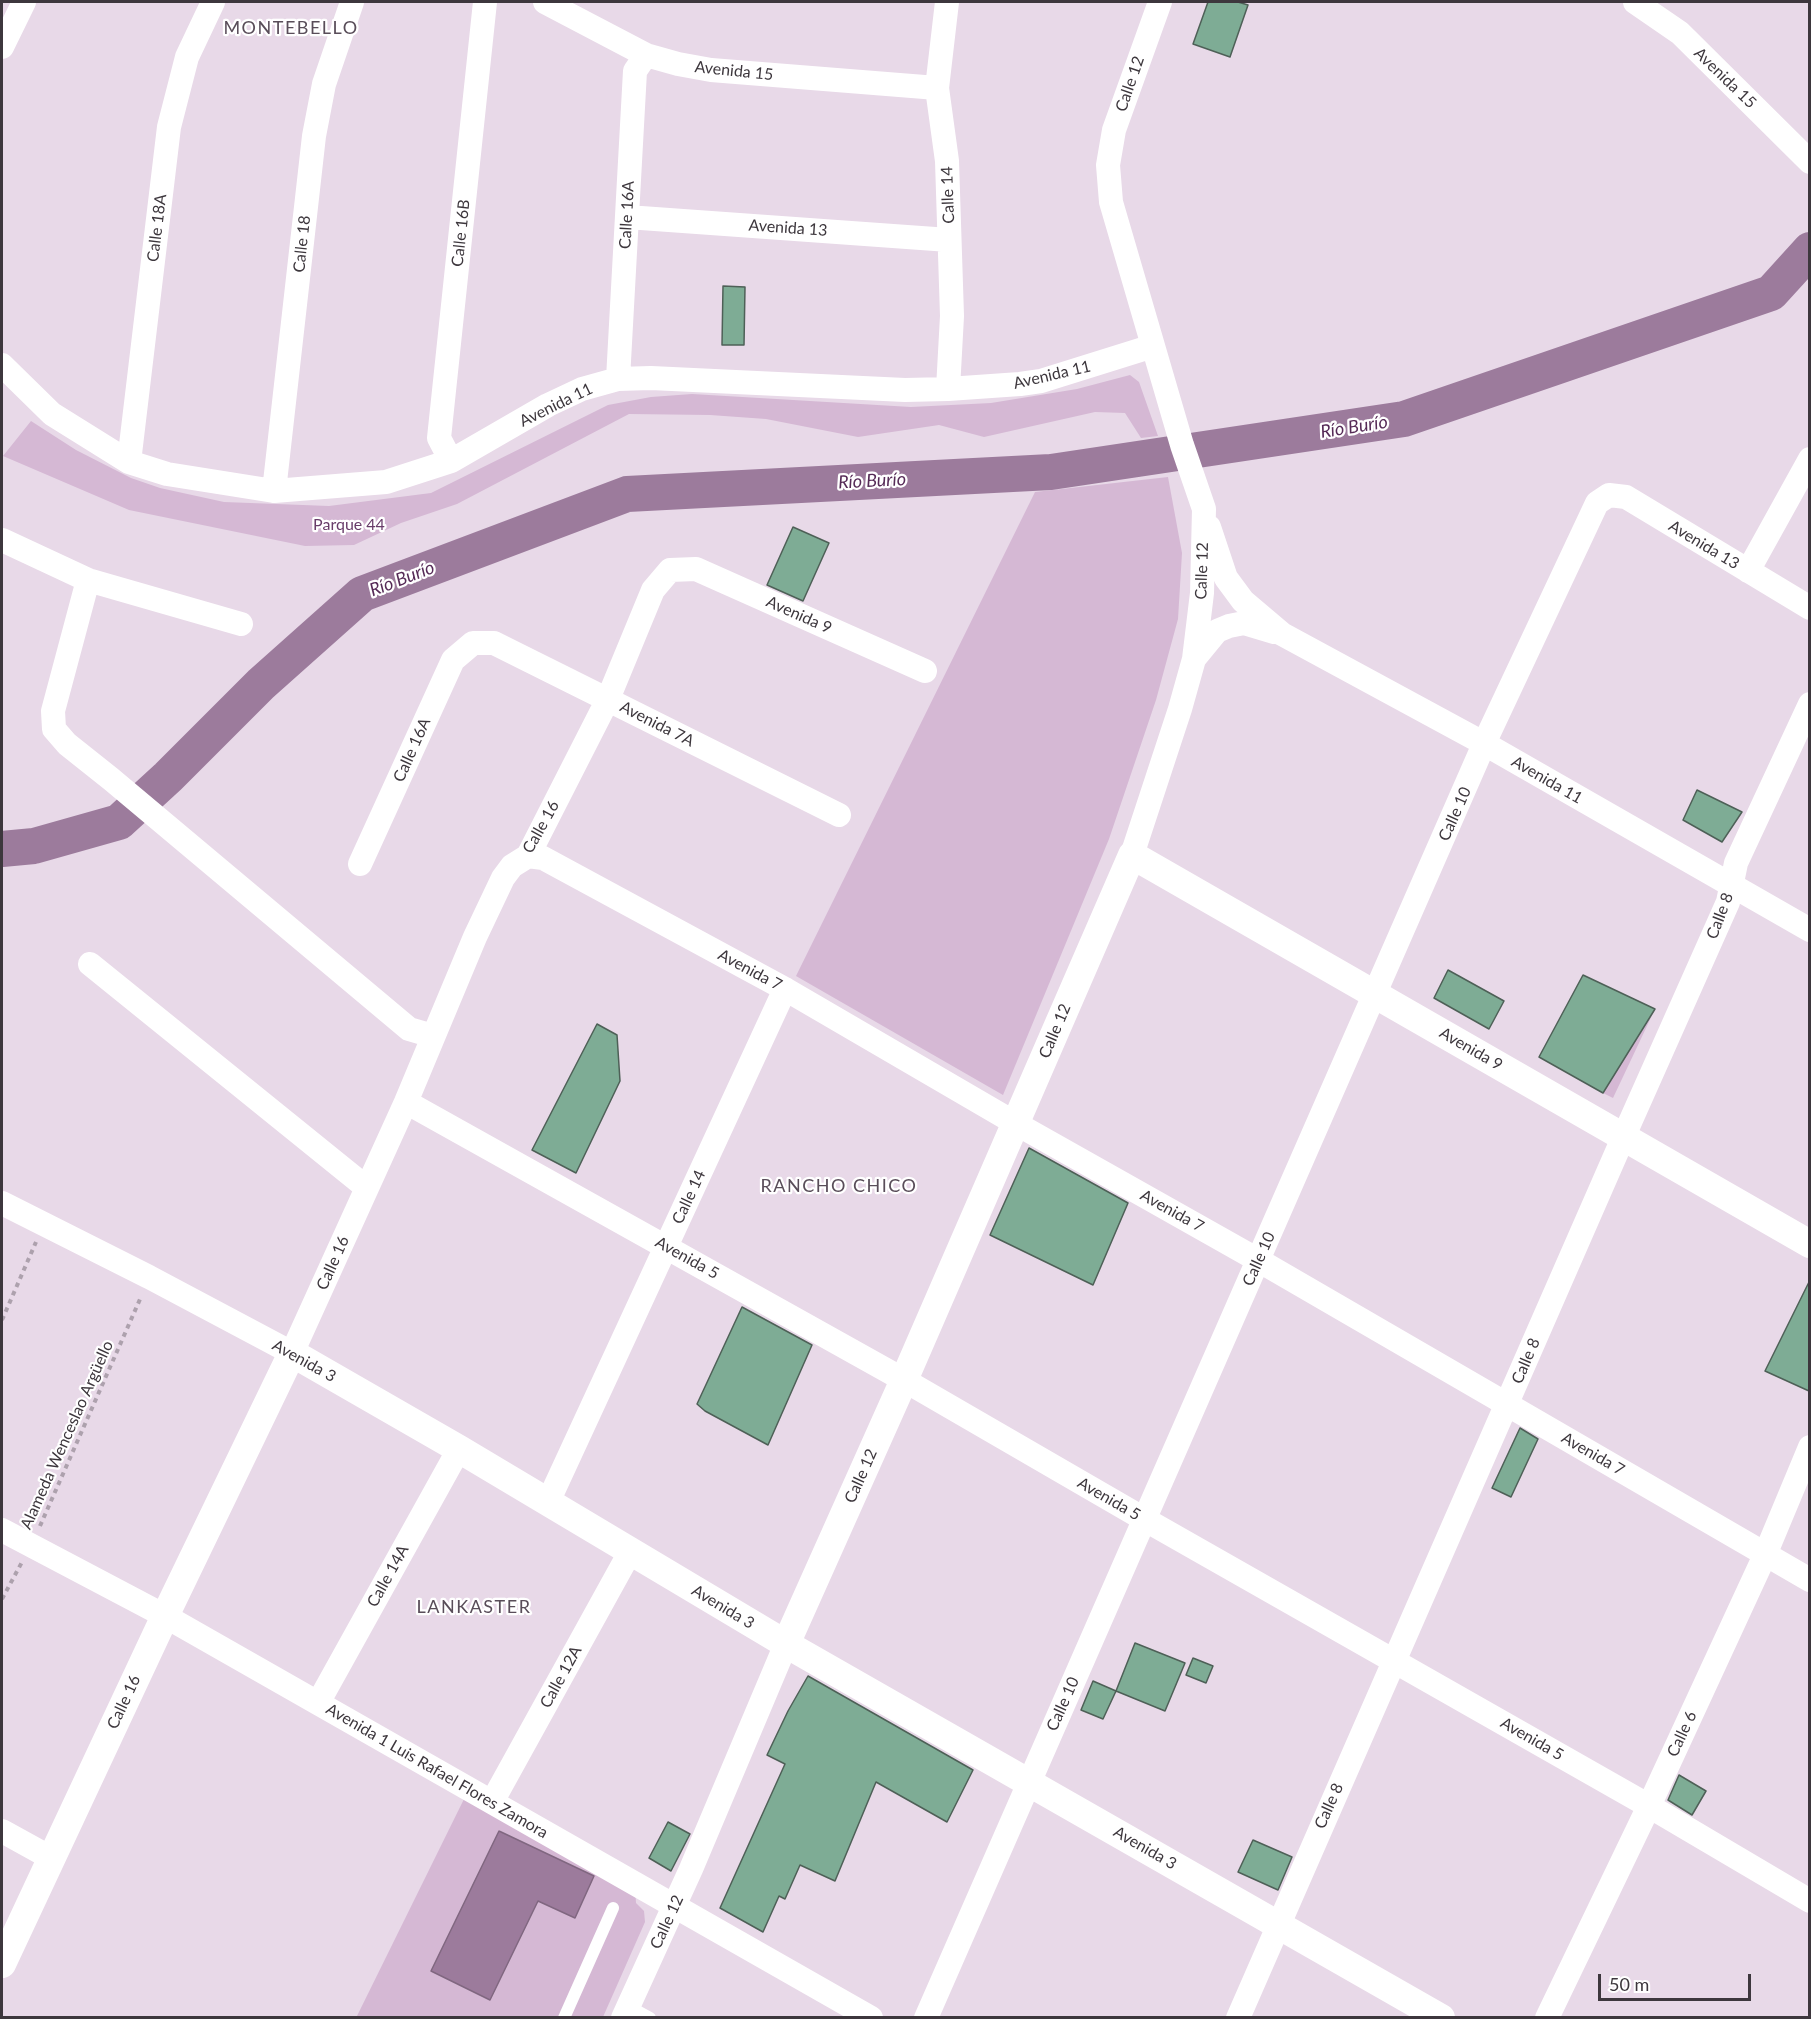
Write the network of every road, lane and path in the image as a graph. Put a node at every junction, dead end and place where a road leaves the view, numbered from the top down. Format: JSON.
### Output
{"nodes":[{"id":1,"x":24,"y":2,"type":"edge"},
{"id":2,"x":213,"y":2,"type":"edge"},
{"id":3,"x":352,"y":2,"type":"edge"},
{"id":4,"x":485,"y":2,"type":"edge"},
{"id":5,"x":545,"y":2,"type":"edge"},
{"id":6,"x":947,"y":2,"type":"edge"},
{"id":7,"x":1160,"y":2,"type":"edge"},
{"id":8,"x":1635,"y":2,"type":"edge"},
{"id":9,"x":2,"y":47,"type":"edge"},
{"id":10,"x":646,"y":55,"type":"junction"},
{"id":11,"x":937,"y":88,"type":"junction"},
{"id":12,"x":1809,"y":162,"type":"edge"},
{"id":13,"x":627,"y":217,"type":"junction"},
{"id":14,"x":949,"y":240,"type":"junction"},
{"id":15,"x":1153,"y":346,"type":"junction"},
{"id":16,"x":2,"y":365,"type":"edge"},
{"id":17,"x":618,"y":379,"type":"junction"},
{"id":18,"x":948,"y":389,"type":"junction"},
{"id":19,"x":1809,"y":459,"type":"edge"},
{"id":20,"x":451,"y":461,"type":"junction"},
{"id":21,"x":129,"y":462,"type":"junction"},
{"id":22,"x":274,"y":491,"type":"junction"},
{"id":23,"x":1597,"y":503,"type":"joint"},
{"id":24,"x":1204,"y":510,"type":"junction"},
{"id":25,"x":2,"y":540,"type":"edge"},
{"id":26,"x":670,"y":570,"type":"joint"},
{"id":27,"x":1748,"y":571,"type":"junction"},
{"id":28,"x":88,"y":580,"type":"junction"},
{"id":29,"x":1809,"y":608,"type":"edge"},
{"id":30,"x":241,"y":624,"type":"dead end"},
{"id":31,"x":1282,"y":634,"type":"junction"},
{"id":32,"x":472,"y":643,"type":"joint"},
{"id":33,"x":1194,"y":659,"type":"junction"},
{"id":34,"x":925,"y":671,"type":"dead end"},
{"id":35,"x":608,"y":699,"type":"junction"},
{"id":36,"x":1809,"y":704,"type":"edge"},
{"id":37,"x":1485,"y":744,"type":"junction"},
{"id":38,"x":839,"y":815,"type":"dead end"},
{"id":39,"x":1132,"y":855,"type":"junction"},
{"id":40,"x":528,"y":856,"type":"junction"},
{"id":41,"x":360,"y":864,"type":"dead end"},
{"id":42,"x":1732,"y":885,"type":"junction"},
{"id":43,"x":1809,"y":930,"type":"edge"},
{"id":44,"x":90,"y":964,"type":"dead end"},
{"id":45,"x":785,"y":989,"type":"junction"},
{"id":46,"x":1375,"y":994,"type":"junction"},
{"id":47,"x":433,"y":1035,"type":"junction"},
{"id":48,"x":406,"y":1102,"type":"junction"},
{"id":49,"x":1015,"y":1123,"type":"junction"},
{"id":50,"x":1623,"y":1138,"type":"junction"},
{"id":51,"x":367,"y":1188,"type":"junction"},
{"id":52,"x":2,"y":1203,"type":"edge"},
{"id":53,"x":44,"y":1225,"type":"junction"},
{"id":54,"x":1809,"y":1244,"type":"edge"},
{"id":55,"x":666,"y":1247,"type":"junction"},
{"id":56,"x":1258,"y":1260,"type":"junction"},
{"id":57,"x":150,"y":1277,"type":"junction"},
{"id":58,"x":2,"y":1320,"type":"edge"},
{"id":59,"x":292,"y":1353,"type":"junction"},
{"id":60,"x":904,"y":1380,"type":"junction"},
{"id":61,"x":1508,"y":1404,"type":"junction"},
{"id":62,"x":1809,"y":1447,"type":"edge"},
{"id":63,"x":459,"y":1449,"type":"junction"},
{"id":64,"x":548,"y":1502,"type":"junction"},
{"id":65,"x":1144,"y":1519,"type":"junction"},
{"id":66,"x":2,"y":1530,"type":"edge"},
{"id":67,"x":32,"y":1546,"type":"junction"},
{"id":68,"x":630,"y":1552,"type":"junction"},
{"id":69,"x":1764,"y":1555,"type":"junction"},
{"id":70,"x":1809,"y":1580,"type":"edge"},
{"id":71,"x":2,"y":1599,"type":"edge"},
{"id":72,"x":165,"y":1616,"type":"junction"},
{"id":73,"x":786,"y":1644,"type":"junction"},
{"id":74,"x":1393,"y":1660,"type":"junction"},
{"id":75,"x":318,"y":1703,"type":"junction"},
{"id":76,"x":1029,"y":1782,"type":"junction"},
{"id":77,"x":492,"y":1802,"type":"junction"},
{"id":78,"x":1648,"y":1806,"type":"junction"},
{"id":79,"x":2,"y":1831,"type":"edge"},
{"id":80,"x":51,"y":1858,"type":"junction"},
{"id":81,"x":1809,"y":1900,"type":"edge"},
{"id":82,"x":674,"y":1906,"type":"junction"},
{"id":83,"x":613,"y":1908,"type":"dead end"},
{"id":84,"x":1278,"y":1923,"type":"junction"},
{"id":85,"x":2,"y":1964,"type":"edge"},
{"id":86,"x":625,"y":2012,"type":"edge"},
{"id":87,"x":564,"y":2018,"type":"edge"},
{"id":88,"x":650,"y":2018,"type":"edge"},
{"id":89,"x":871,"y":2018,"type":"edge"},
{"id":90,"x":926,"y":2018,"type":"edge"},
{"id":91,"x":1238,"y":2018,"type":"edge"},
{"id":92,"x":1441,"y":2018,"type":"edge"},
{"id":93,"x":1547,"y":2018,"type":"edge"}],
"edges":[{"from":1,"to":9,"type":"street"},
{"from":2,"to":21,"type":"street","name":"Calle 18A"},
{"from":3,"to":22,"type":"street","name":"Calle 18"},
{"from":4,"to":20,"type":"street","name":"Calle 16B"},
{"from":5,"to":10,"type":"street","name":"Avenida 15"},
{"from":6,"to":11,"type":"street","name":"Calle 14"},
{"from":7,"to":15,"type":"street","name":"Calle 12"},
{"from":8,"to":12,"type":"street","name":"Avenida 15"},
{"from":10,"to":11,"type":"street","name":"Avenida 15"},
{"from":10,"to":13,"type":"street","name":"Calle 16A"},
{"from":11,"to":14,"type":"street","name":"Calle 14"},
{"from":13,"to":14,"type":"street","name":"Avenida 13"},
{"from":13,"to":17,"type":"street","name":"Calle 16A"},
{"from":14,"to":18,"type":"street","name":"Calle 14"},
{"from":15,"to":18,"type":"street","name":"Avenida 11"},
{"from":15,"to":24,"type":"street","name":"Calle 12"},
{"from":16,"to":21,"type":"street","name":"Avenida 11"},
{"from":17,"to":18,"type":"street","name":"Avenida 11"},
{"from":17,"to":20,"type":"street","name":"Avenida 11"},
{"from":19,"to":27,"type":"street"},
{"from":20,"to":22,"type":"street","name":"Avenida 11"},
{"from":21,"to":22,"type":"street","name":"Avenida 11"},
{"from":23,"to":27,"type":"street","name":"Avenida 13"},
{"from":23,"to":37,"type":"street","name":"Calle 10"},
{"from":24,"to":31,"type":"street","name":"Avenida 11"},
{"from":24,"to":33,"type":"street","name":"Calle 12"},
{"from":25,"to":28,"type":"street"},
{"from":26,"to":34,"type":"street","name":"Avenida 9"},
{"from":26,"to":35,"type":"street","name":"Calle 16"},
{"from":27,"to":29,"type":"street","name":"Avenida 13"},
{"from":28,"to":30,"type":"street"},
{"from":28,"to":47,"type":"street"},
{"from":31,"to":33,"type":"street","name":"Avenida 11"},
{"from":31,"to":37,"type":"street","name":"Avenida 11"},
{"from":32,"to":35,"type":"street","name":"Avenida 7A"},
{"from":32,"to":41,"type":"street","name":"Calle 16A"},
{"from":33,"to":39,"type":"street","name":"Calle 12"},
{"from":35,"to":38,"type":"street","name":"Avenida 7A"},
{"from":35,"to":40,"type":"street","name":"Calle 16"},
{"from":36,"to":42,"type":"street","name":"Calle 8"},
{"from":37,"to":42,"type":"street","name":"Avenida 11"},
{"from":37,"to":46,"type":"street","name":"Calle 10"},
{"from":39,"to":46,"type":"street","name":"Avenida 9"},
{"from":39,"to":49,"type":"street","name":"Calle 12"},
{"from":40,"to":45,"type":"street","name":"Avenida 7"},
{"from":40,"to":47,"type":"street","name":"Calle 16"},
{"from":42,"to":43,"type":"street","name":"Avenida 11"},
{"from":42,"to":50,"type":"street","name":"Calle 8"},
{"from":44,"to":51,"type":"street"},
{"from":45,"to":49,"type":"street","name":"Avenida 7"},
{"from":45,"to":55,"type":"street","name":"Calle 14"},
{"from":46,"to":50,"type":"street","name":"Avenida 9"},
{"from":46,"to":56,"type":"street","name":"Calle 10"},
{"from":47,"to":48,"type":"street","name":"Calle 16"},
{"from":48,"to":51,"type":"street","name":"Calle 16"},
{"from":48,"to":55,"type":"street","name":"Avenida 5"},
{"from":49,"to":56,"type":"street","name":"Avenida 7"},
{"from":49,"to":60,"type":"street","name":"Calle 12"},
{"from":50,"to":54,"type":"street","name":"Avenida 9"},
{"from":50,"to":61,"type":"street","name":"Calle 8"},
{"from":51,"to":59,"type":"street","name":"Calle 16"},
{"from":52,"to":53,"type":"street","name":"Avenida 3"},
{"from":53,"to":57,"type":"street","name":"Avenida 3"},
{"from":53,"to":58,"type":"path"},
{"from":55,"to":60,"type":"street","name":"Avenida 5"},
{"from":55,"to":64,"type":"street","name":"Calle 14"},
{"from":56,"to":61,"type":"street","name":"Avenida 7"},
{"from":56,"to":65,"type":"street","name":"Calle 10"},
{"from":57,"to":59,"type":"street","name":"Avenida 3"},
{"from":57,"to":67,"type":"path","name":"Alameda Wenceslao Argüello"},
{"from":59,"to":63,"type":"street","name":"Avenida 3"},
{"from":59,"to":72,"type":"street","name":"Calle 16"},
{"from":60,"to":65,"type":"street","name":"Avenida 5"},
{"from":60,"to":73,"type":"street","name":"Calle 12"},
{"from":61,"to":69,"type":"street","name":"Avenida 7"},
{"from":61,"to":74,"type":"street","name":"Calle 8"},
{"from":62,"to":69,"type":"street","name":"Calle 6"},
{"from":63,"to":64,"type":"street","name":"Avenida 3"},
{"from":63,"to":75,"type":"street","name":"Calle 14A"},
{"from":64,"to":68,"type":"street","name":"Avenida 3"},
{"from":65,"to":74,"type":"street","name":"Avenida 5"},
{"from":65,"to":76,"type":"street","name":"Calle 10"},
{"from":66,"to":67,"type":"street","name":"Avenida 1 Luis Rafael Flores Zamora"},
{"from":67,"to":71,"type":"path","name":"Alameda Wenceslao Argüello"},
{"from":67,"to":72,"type":"street","name":"Avenida 1 Luis Rafael Flores Zamora"},
{"from":68,"to":73,"type":"street","name":"Avenida 3"},
{"from":68,"to":77,"type":"street","name":"Calle 12A"},
{"from":69,"to":70,"type":"street","name":"Avenida 7"},
{"from":69,"to":78,"type":"street","name":"Calle 6"},
{"from":72,"to":75,"type":"street","name":"Avenida 1 Luis Rafael Flores Zamora"},
{"from":72,"to":80,"type":"street","name":"Calle 16"},
{"from":73,"to":76,"type":"street","name":"Avenida 3"},
{"from":73,"to":82,"type":"street","name":"Calle 12"},
{"from":74,"to":78,"type":"street","name":"Avenida 5"},
{"from":74,"to":84,"type":"street","name":"Calle 8"},
{"from":75,"to":77,"type":"street","name":"Avenida 1 Luis Rafael Flores Zamora"},
{"from":76,"to":84,"type":"street","name":"Avenida 3"},
{"from":76,"to":90,"type":"street","name":"Calle 10"},
{"from":77,"to":82,"type":"street","name":"Avenida 1 Luis Rafael Flores Zamora"},
{"from":78,"to":81,"type":"street","name":"Avenida 5"},
{"from":78,"to":93,"type":"street","name":"Calle 6"},
{"from":79,"to":80,"type":"street"},
{"from":80,"to":85,"type":"street","name":"Calle 16"},
{"from":82,"to":86,"type":"street","name":"Calle 12"},
{"from":82,"to":89,"type":"street","name":"Avenida 1 Luis Rafael Flores Zamora"},
{"from":83,"to":87,"type":"lane"},
{"from":84,"to":91,"type":"street","name":"Calle 8"},
{"from":84,"to":92,"type":"street","name":"Avenida 3"},
{"from":86,"to":88,"type":"lane"}]}
